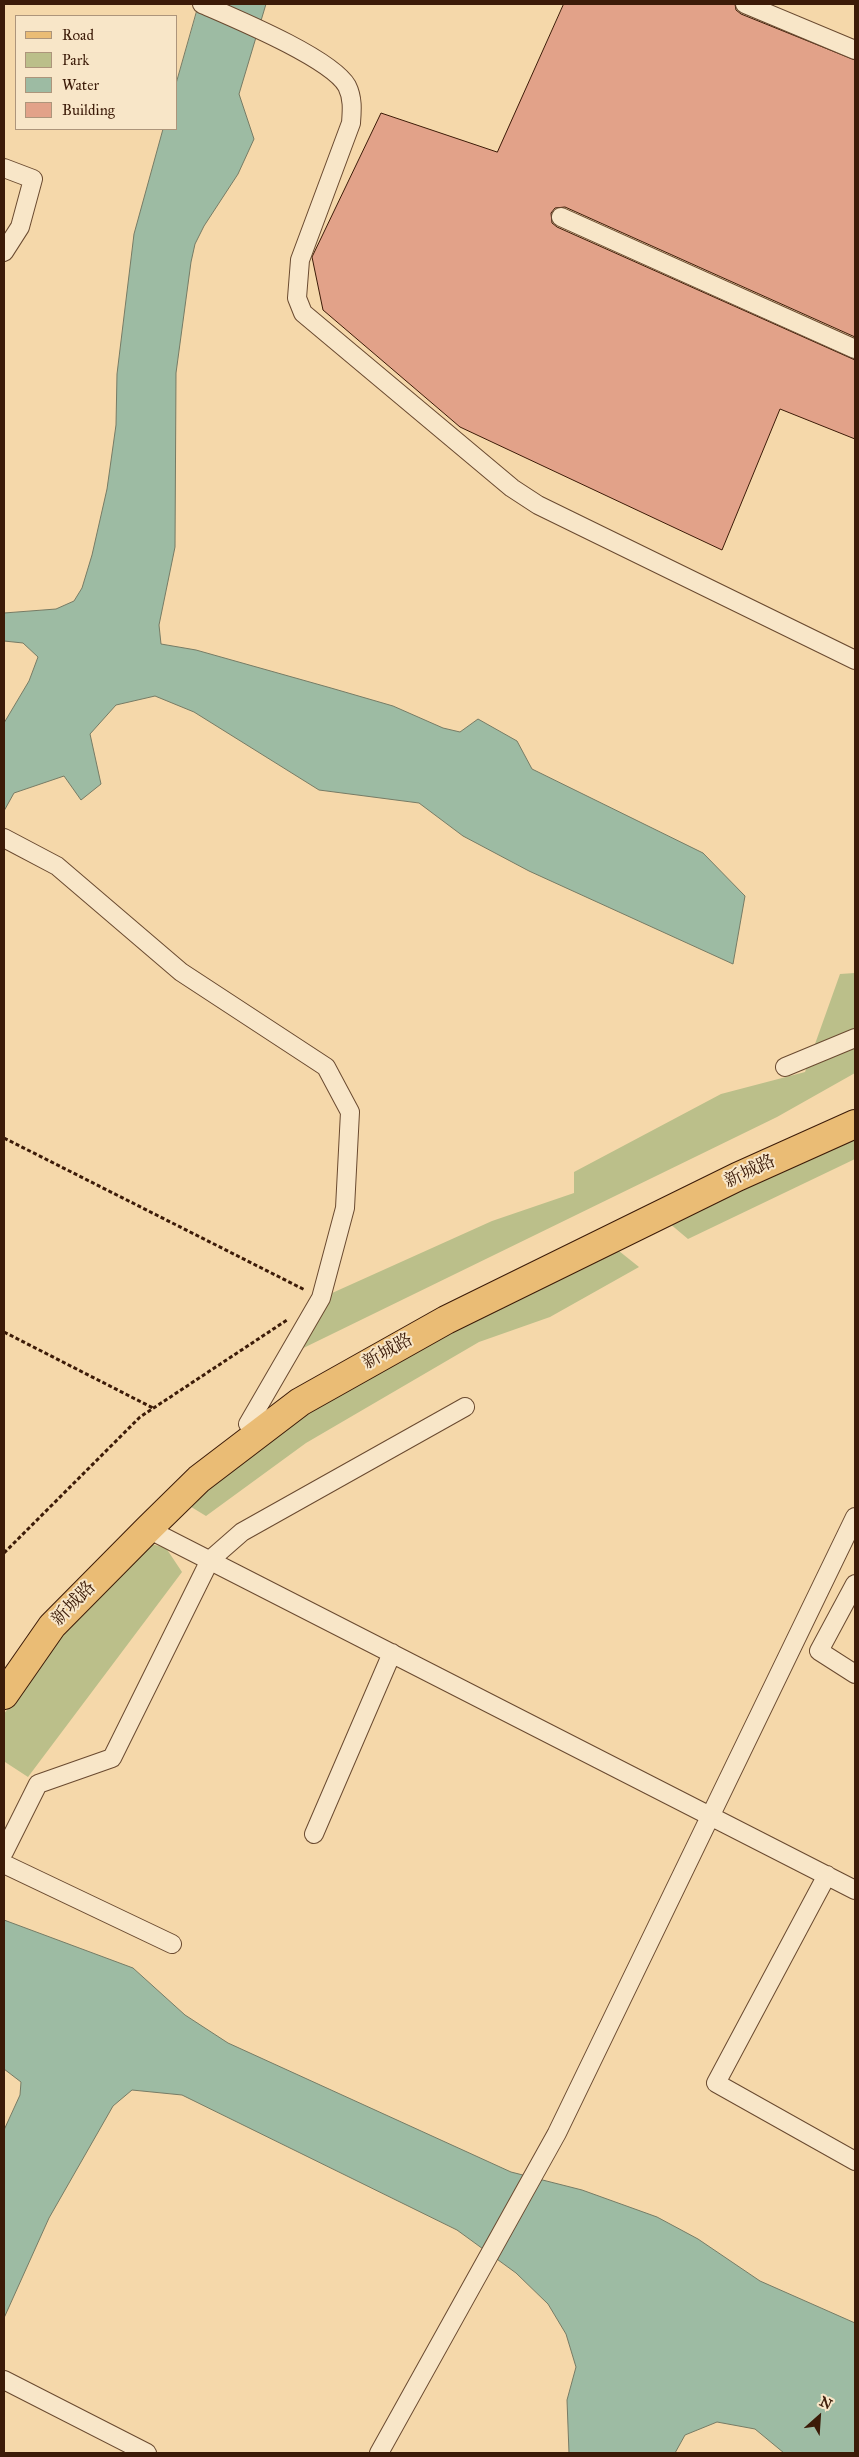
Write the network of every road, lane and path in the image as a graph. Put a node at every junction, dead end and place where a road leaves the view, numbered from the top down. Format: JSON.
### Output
{"nodes":[{"id":1,"x":202,"y":4,"type":"edge"},
{"id":2,"x":745,"y":4,"type":"edge"},
{"id":3,"x":855,"y":50,"type":"edge"},
{"id":4,"x":4,"y":168,"type":"edge"},
{"id":5,"x":561,"y":217,"type":"dead end"},
{"id":6,"x":4,"y":252,"type":"edge"},
{"id":7,"x":855,"y":349,"type":"edge"},
{"id":8,"x":855,"y":660,"type":"edge"},
{"id":9,"x":4,"y":838,"type":"edge"},
{"id":10,"x":855,"y":1038,"type":"edge"},
{"id":11,"x":785,"y":1067,"type":"dead end"},
{"id":12,"x":855,"y":1109,"type":"edge"},
{"id":13,"x":855,"y":1124,"type":"edge"},
{"id":14,"x":4,"y":1138,"type":"edge"},
{"id":15,"x":321,"y":1298,"type":"junction"},
{"id":16,"x":289,"y":1319,"type":"dead end"},
{"id":17,"x":4,"y":1332,"type":"edge"},
{"id":18,"x":154,"y":1408,"type":"junction"},
{"id":19,"x":466,"y":1408,"type":"dead end"},
{"id":20,"x":248,"y":1424,"type":"junction"},
{"id":21,"x":855,"y":1517,"type":"edge"},
{"id":22,"x":148,"y":1529,"type":"junction"},
{"id":23,"x":4,"y":1554,"type":"edge"},
{"id":24,"x":210,"y":1560,"type":"junction"},
{"id":25,"x":855,"y":1584,"type":"edge"},
{"id":26,"x":392,"y":1653,"type":"junction"},
{"id":27,"x":4,"y":1670,"type":"edge"},
{"id":28,"x":855,"y":1674,"type":"edge"},
{"id":29,"x":4,"y":1695,"type":"edge"},
{"id":30,"x":711,"y":1816,"type":"junction"},
{"id":31,"x":314,"y":1834,"type":"dead end"},
{"id":32,"x":4,"y":1852,"type":"edge"},
{"id":33,"x":4,"y":1864,"type":"edge"},
{"id":34,"x":827,"y":1876,"type":"junction"},
{"id":35,"x":855,"y":1890,"type":"edge"},
{"id":36,"x":172,"y":1944,"type":"dead end"},
{"id":37,"x":855,"y":2161,"type":"edge"},
{"id":38,"x":4,"y":2380,"type":"edge"},
{"id":39,"x":147,"y":2453,"type":"edge"},
{"id":40,"x":379,"y":2453,"type":"edge"}],
"edges":[{"from":1,"to":8,"type":"street"},
{"from":2,"to":3,"type":"street"},
{"from":4,"to":6,"type":"street"},
{"from":5,"to":7,"type":"street"},
{"from":9,"to":15,"type":"street"},
{"from":10,"to":11,"type":"street"},
{"from":12,"to":20,"type":"main road","name":"新城路"},
{"from":13,"to":22,"type":"main road","name":"新城路"},
{"from":14,"to":15,"type":"path"},
{"from":15,"to":20,"type":"street"},
{"from":16,"to":18,"type":"path"},
{"from":17,"to":18,"type":"path"},
{"from":18,"to":23,"type":"path"},
{"from":19,"to":24,"type":"street"},
{"from":20,"to":27,"type":"main road","name":"新城路"},
{"from":21,"to":30,"type":"street"},
{"from":22,"to":24,"type":"street"},
{"from":22,"to":29,"type":"main road","name":"新城路"},
{"from":24,"to":26,"type":"street"},
{"from":24,"to":32,"type":"street"},
{"from":25,"to":28,"type":"street"},
{"from":26,"to":30,"type":"street"},
{"from":26,"to":31,"type":"street"},
{"from":30,"to":34,"type":"street"},
{"from":30,"to":40,"type":"street"},
{"from":33,"to":36,"type":"street"},
{"from":34,"to":35,"type":"street"},
{"from":34,"to":37,"type":"street"},
{"from":38,"to":39,"type":"street"}]}
